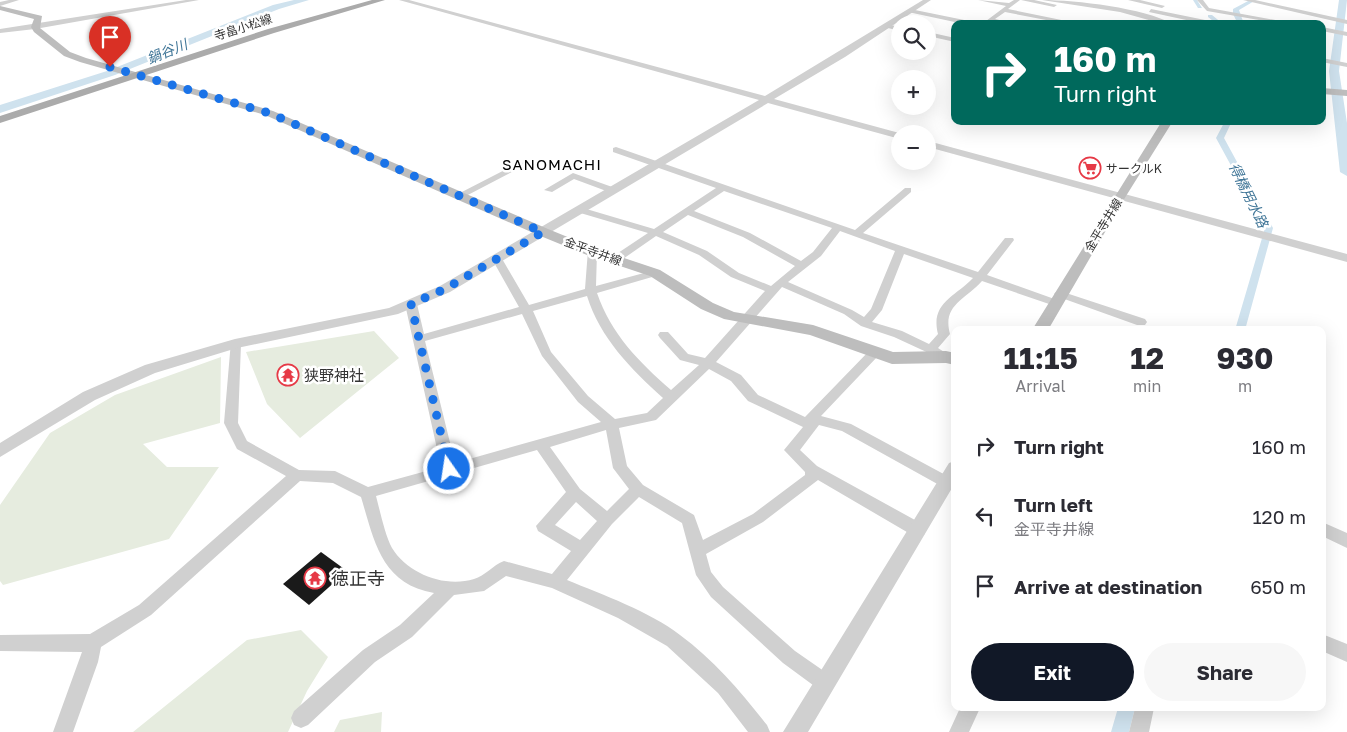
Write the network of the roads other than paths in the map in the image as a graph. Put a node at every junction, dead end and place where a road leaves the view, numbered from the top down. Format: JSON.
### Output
{"nodes":[{"id":1,"x":16,"y":0,"type":"edge"},
{"id":2,"x":196,"y":0,"type":"edge"},
{"id":3,"x":372,"y":0,"type":"edge"},
{"id":4,"x":380,"y":0,"type":"edge"},
{"id":5,"x":402,"y":0,"type":"edge"},
{"id":6,"x":928,"y":0,"type":"edge"},
{"id":7,"x":980,"y":0,"type":"edge"},
{"id":8,"x":1018,"y":0,"type":"edge"},
{"id":9,"x":1024,"y":0,"type":"edge"},
{"id":10,"x":1045,"y":0,"type":"edge"},
{"id":11,"x":1131,"y":0,"type":"edge"},
{"id":12,"x":1200,"y":0,"type":"edge"},
{"id":13,"x":1253,"y":1,"type":"edge"},
{"id":14,"x":1089,"y":3,"type":"edge"},
{"id":15,"x":1010,"y":5,"type":"junction"},
{"id":16,"x":1168,"y":7,"type":"dead end"},
{"id":17,"x":1,"y":8,"type":"edge"},
{"id":18,"x":1003,"y":10,"type":"junction"},
{"id":19,"x":1207,"y":10,"type":"junction"},
{"id":20,"x":910,"y":11,"type":"junction"},
{"id":21,"x":1083,"y":11,"type":"junction"},
{"id":22,"x":1197,"y":11,"type":"dead end"},
{"id":23,"x":1297,"y":11,"type":"junction"},
{"id":24,"x":1101,"y":15,"type":"dead end"},
{"id":25,"x":1075,"y":16,"type":"dead end"},
{"id":26,"x":954,"y":20,"type":"edge"},
{"id":27,"x":990,"y":20,"type":"edge"},
{"id":28,"x":1061,"y":20,"type":"edge"},
{"id":29,"x":1069,"y":20,"type":"edge"},
{"id":30,"x":1156,"y":20,"type":"edge"},
{"id":31,"x":1188,"y":20,"type":"edge"},
{"id":32,"x":1205,"y":20,"type":"edge"},
{"id":33,"x":1269,"y":20,"type":"edge"},
{"id":34,"x":1286,"y":20,"type":"edge"},
{"id":35,"x":1347,"y":22,"type":"edge"},
{"id":36,"x":886,"y":26,"type":"junction"},
{"id":37,"x":35,"y":27,"type":"junction"},
{"id":38,"x":891,"y":27,"type":"edge"},
{"id":39,"x":2,"y":29,"type":"edge"},
{"id":40,"x":1326,"y":31,"type":"edge"},
{"id":41,"x":1347,"y":34,"type":"edge"},
{"id":42,"x":936,"y":36,"type":"edge"},
{"id":43,"x":951,"y":39,"type":"edge"},
{"id":44,"x":1326,"y":61,"type":"edge"},
{"id":45,"x":1344,"y":64,"type":"edge"},
{"id":46,"x":133,"y":73,"type":"junction"},
{"id":47,"x":1326,"y":91,"type":"edge"},
{"id":48,"x":1343,"y":93,"type":"edge"},
{"id":49,"x":765,"y":99,"type":"junction"},
{"id":50,"x":0,"y":116,"type":"edge"},
{"id":51,"x":0,"y":120,"type":"edge"},
{"id":52,"x":1165,"y":125,"type":"edge"},
{"id":53,"x":891,"y":134,"type":"edge"},
{"id":54,"x":936,"y":146,"type":"edge"},
{"id":55,"x":616,"y":150,"type":"dead end"},
{"id":56,"x":523,"y":164,"type":"dead end"},
{"id":57,"x":656,"y":164,"type":"junction"},
{"id":58,"x":722,"y":188,"type":"junction"},
{"id":59,"x":549,"y":190,"type":"dead end"},
{"id":60,"x":612,"y":190,"type":"junction"},
{"id":61,"x":908,"y":190,"type":"dead end"},
{"id":62,"x":461,"y":196,"type":"junction"},
{"id":63,"x":1120,"y":196,"type":"junction"},
{"id":64,"x":580,"y":210,"type":"junction"},
{"id":65,"x":688,"y":212,"type":"junction"},
{"id":66,"x":837,"y":228,"type":"junction"},
{"id":67,"x":543,"y":232,"type":"junction"},
{"id":68,"x":657,"y":233,"type":"junction"},
{"id":69,"x":856,"y":234,"type":"junction"},
{"id":70,"x":1009,"y":240,"type":"dead end"},
{"id":71,"x":901,"y":249,"type":"junction"},
{"id":72,"x":592,"y":252,"type":"junction"},
{"id":73,"x":1344,"y":257,"type":"edge"},
{"id":74,"x":497,"y":259,"type":"junction"},
{"id":75,"x":616,"y":259,"type":"junction"},
{"id":76,"x":802,"y":266,"type":"junction"},
{"id":77,"x":655,"y":273,"type":"junction"},
{"id":78,"x":981,"y":277,"type":"junction"},
{"id":79,"x":777,"y":286,"type":"junction"},
{"id":80,"x":591,"y":290,"type":"junction"},
{"id":81,"x":1058,"y":299,"type":"junction"},
{"id":82,"x":411,"y":304,"type":"junction"},
{"id":83,"x":526,"y":309,"type":"junction"},
{"id":84,"x":748,"y":319,"type":"junction"},
{"id":85,"x":1141,"y":322,"type":"dead end"},
{"id":86,"x":865,"y":323,"type":"junction"},
{"id":87,"x":1042,"y":326,"type":"edge"},
{"id":88,"x":664,"y":335,"type":"dead end"},
{"id":89,"x":419,"y":339,"type":"junction"},
{"id":90,"x":235,"y":344,"type":"junction"},
{"id":91,"x":931,"y":349,"type":"junction"},
{"id":92,"x":874,"y":353,"type":"junction"},
{"id":93,"x":951,"y":358,"type":"edge"},
{"id":94,"x":708,"y":363,"type":"junction"},
{"id":95,"x":671,"y":397,"type":"junction"},
{"id":96,"x":811,"y":422,"type":"junction"},
{"id":97,"x":612,"y":424,"type":"junction"},
{"id":98,"x":541,"y":445,"type":"junction"},
{"id":99,"x":0,"y":451,"type":"edge"},
{"id":100,"x":449,"y":469,"type":"junction"},
{"id":101,"x":812,"y":470,"type":"junction"},
{"id":102,"x":297,"y":475,"type":"junction"},
{"id":103,"x":951,"y":475,"type":"edge"},
{"id":104,"x":638,"y":489,"type":"junction"},
{"id":105,"x":367,"y":493,"type":"junction"},
{"id":106,"x":574,"y":493,"type":"junction"},
{"id":107,"x":607,"y":520,"type":"junction"},
{"id":108,"x":918,"y":530,"type":"junction"},
{"id":109,"x":1326,"y":530,"type":"edge"},
{"id":110,"x":1347,"y":540,"type":"edge"},
{"id":111,"x":581,"y":549,"type":"junction"},
{"id":112,"x":697,"y":551,"type":"junction"},
{"id":113,"x":555,"y":582,"type":"junction"},
{"id":114,"x":450,"y":588,"type":"junction"},
{"id":115,"x":93,"y":642,"type":"junction"},
{"id":116,"x":0,"y":643,"type":"edge"},
{"id":117,"x":1326,"y":644,"type":"edge"},
{"id":118,"x":1347,"y":653,"type":"edge"},
{"id":119,"x":824,"y":682,"type":"junction"},
{"id":120,"x":969,"y":711,"type":"edge"},
{"id":121,"x":1144,"y":711,"type":"edge"},
{"id":122,"x":301,"y":718,"type":"dead end"},
{"id":123,"x":63,"y":732,"type":"edge"},
{"id":124,"x":760,"y":732,"type":"edge"},
{"id":125,"x":795,"y":732,"type":"edge"},
{"id":126,"x":959,"y":732,"type":"edge"},
{"id":127,"x":1139,"y":732,"type":"edge"}],
"edges":[{"from":1,"to":17,"type":"street"},
{"from":2,"to":37,"type":"street"},
{"from":3,"to":46,"type":"main road","name":"寺畠小松線"},
{"from":4,"to":46,"type":"main road","name":"寺畠小松線"},
{"from":5,"to":49,"type":"street"},
{"from":6,"to":20,"type":"street"},
{"from":7,"to":15,"type":"street"},
{"from":8,"to":15,"type":"street"},
{"from":9,"to":21,"type":"street"},
{"from":10,"to":14,"type":"street"},
{"from":11,"to":16,"type":"street"},
{"from":12,"to":19,"type":"street"},
{"from":13,"to":23,"type":"street"},
{"from":14,"to":21,"type":"street"},
{"from":14,"to":30,"type":"street"},
{"from":14,"to":31,"type":"street"},
{"from":15,"to":18,"type":"street"},
{"from":17,"to":37,"type":"main road","name":"金平寺井線"},
{"from":18,"to":27,"type":"street"},
{"from":18,"to":28,"type":"street"},
{"from":19,"to":22,"type":"street"},
{"from":19,"to":32,"type":"street"},
{"from":19,"to":33,"type":"street"},
{"from":20,"to":26,"type":"street"},
{"from":20,"to":36,"type":"street"},
{"from":21,"to":24,"type":"street"},
{"from":23,"to":34,"type":"street"},
{"from":23,"to":35,"type":"street"},
{"from":25,"to":29,"type":"street"},
{"from":36,"to":38,"type":"street"},
{"from":36,"to":49,"type":"street"},
{"from":37,"to":39,"type":"street"},
{"from":37,"to":46,"type":"main road","name":"金平寺井線"},
{"from":40,"to":41,"type":"street"},
{"from":42,"to":43,"type":"street"},
{"from":44,"to":45,"type":"street"},
{"from":46,"to":50,"type":"main road","name":"寺畠小松線"},
{"from":46,"to":51,"type":"main road","name":"寺畠小松線"},
{"from":46,"to":62,"type":"main road","name":"金平寺井線"},
{"from":47,"to":48,"type":"main road"},
{"from":49,"to":53,"type":"street"},
{"from":49,"to":57,"type":"street"},
{"from":52,"to":63,"type":"main road","name":"金平寺井線"},
{"from":54,"to":63,"type":"street"},
{"from":55,"to":57,"type":"street"},
{"from":56,"to":62,"type":"street"},
{"from":57,"to":58,"type":"street"},
{"from":57,"to":60,"type":"street"},
{"from":58,"to":65,"type":"street"},
{"from":58,"to":66,"type":"street"},
{"from":59,"to":60,"type":"street"},
{"from":60,"to":64,"type":"street"},
{"from":61,"to":69,"type":"street"},
{"from":62,"to":67,"type":"main road","name":"金平寺井線"},
{"from":63,"to":73,"type":"street"},
{"from":63,"to":81,"type":"main road","name":"金平寺井線"},
{"from":64,"to":67,"type":"street"},
{"from":64,"to":68,"type":"street"},
{"from":65,"to":68,"type":"street"},
{"from":65,"to":76,"type":"street"},
{"from":66,"to":69,"type":"street"},
{"from":66,"to":76,"type":"street"},
{"from":67,"to":72,"type":"main road","name":"金平寺井線"},
{"from":67,"to":74,"type":"street"},
{"from":68,"to":75,"type":"street"},
{"from":68,"to":79,"type":"street"},
{"from":69,"to":71,"type":"street"},
{"from":70,"to":78,"type":"street"},
{"from":71,"to":78,"type":"street"},
{"from":71,"to":86,"type":"street"},
{"from":72,"to":75,"type":"main road","name":"金平寺井線"},
{"from":72,"to":80,"type":"street"},
{"from":74,"to":82,"type":"street"},
{"from":74,"to":83,"type":"street"},
{"from":75,"to":77,"type":"main road","name":"金平寺井線"},
{"from":76,"to":79,"type":"street"},
{"from":77,"to":80,"type":"street"},
{"from":77,"to":84,"type":"main road","name":"金平寺井線"},
{"from":78,"to":81,"type":"street"},
{"from":78,"to":91,"type":"street"},
{"from":79,"to":84,"type":"street"},
{"from":79,"to":86,"type":"street"},
{"from":80,"to":83,"type":"street"},
{"from":80,"to":95,"type":"street"},
{"from":81,"to":85,"type":"street"},
{"from":81,"to":87,"type":"main road","name":"金平寺井線"},
{"from":82,"to":89,"type":"street"},
{"from":82,"to":90,"type":"street"},
{"from":83,"to":89,"type":"street"},
{"from":83,"to":97,"type":"street"},
{"from":84,"to":92,"type":"main road","name":"金平寺井線"},
{"from":84,"to":94,"type":"street"},
{"from":86,"to":91,"type":"street"},
{"from":88,"to":94,"type":"street"},
{"from":89,"to":100,"type":"street"},
{"from":90,"to":99,"type":"street"},
{"from":90,"to":102,"type":"street"},
{"from":91,"to":93,"type":"street"},
{"from":92,"to":93,"type":"main road","name":"金平寺井線"},
{"from":92,"to":96,"type":"street"},
{"from":94,"to":95,"type":"street"},
{"from":94,"to":96,"type":"street"},
{"from":95,"to":97,"type":"street"},
{"from":96,"to":101,"type":"street"},
{"from":96,"to":103,"type":"street"},
{"from":97,"to":98,"type":"street"},
{"from":97,"to":104,"type":"street"},
{"from":98,"to":100,"type":"street"},
{"from":98,"to":106,"type":"street"},
{"from":100,"to":105,"type":"street"},
{"from":101,"to":108,"type":"street"},
{"from":101,"to":112,"type":"street"},
{"from":102,"to":105,"type":"street"},
{"from":102,"to":115,"type":"street"},
{"from":103,"to":108,"type":"street"},
{"from":104,"to":107,"type":"street"},
{"from":104,"to":112,"type":"street"},
{"from":105,"to":114,"type":"street"},
{"from":106,"to":107,"type":"street"},
{"from":106,"to":111,"type":"street"},
{"from":107,"to":111,"type":"street"},
{"from":108,"to":119,"type":"street"},
{"from":109,"to":110,"type":"street"},
{"from":111,"to":113,"type":"street"},
{"from":112,"to":119,"type":"street"},
{"from":113,"to":114,"type":"street"},
{"from":113,"to":124,"type":"street"},
{"from":114,"to":122,"type":"street"},
{"from":115,"to":116,"type":"street"},
{"from":115,"to":123,"type":"street"},
{"from":117,"to":118,"type":"street"},
{"from":119,"to":125,"type":"street"},
{"from":120,"to":126,"type":"street"},
{"from":121,"to":127,"type":"street"}]}
